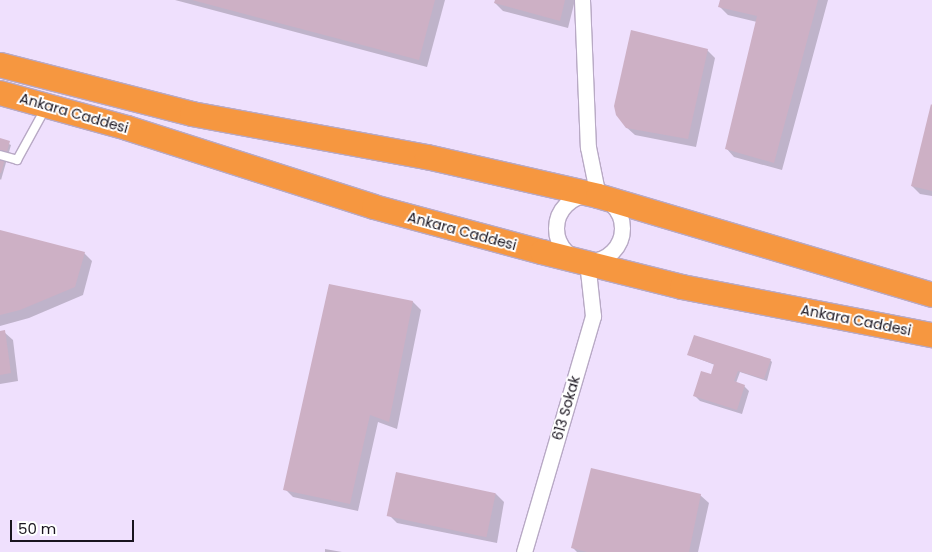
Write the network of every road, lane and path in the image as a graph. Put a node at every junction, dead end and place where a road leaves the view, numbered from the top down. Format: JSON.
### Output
{"nodes":[{"id":1,"x":582,"y":0,"type":"edge"},
{"id":2,"x":0,"y":65,"type":"edge"},
{"id":3,"x":0,"y":93,"type":"edge"},
{"id":4,"x":48,"y":104,"type":"junction"},
{"id":5,"x":0,"y":155,"type":"edge"},
{"id":6,"x":598,"y":196,"type":"junction"},
{"id":7,"x":587,"y":262,"type":"junction"},
{"id":8,"x":932,"y":295,"type":"edge"},
{"id":9,"x":932,"y":335,"type":"edge"},
{"id":10,"x":524,"y":552,"type":"edge"}],
"edges":[{"from":1,"to":6,"type":"street"},
{"from":2,"to":6,"type":"highway","name":"Ankara Caddesi"},
{"from":3,"to":4,"type":"highway","name":"Ankara Caddesi"},
{"from":4,"to":5,"type":"lane"},
{"from":4,"to":7,"type":"highway","name":"Ankara Caddesi"},
{"from":6,"to":7,"type":"street"},
{"from":6,"to":7,"type":"street"},
{"from":6,"to":8,"type":"highway","name":"Ankara Caddesi"},
{"from":7,"to":9,"type":"highway","name":"Ankara Caddesi"},
{"from":7,"to":10,"type":"street","name":"613 Sokak"}]}
